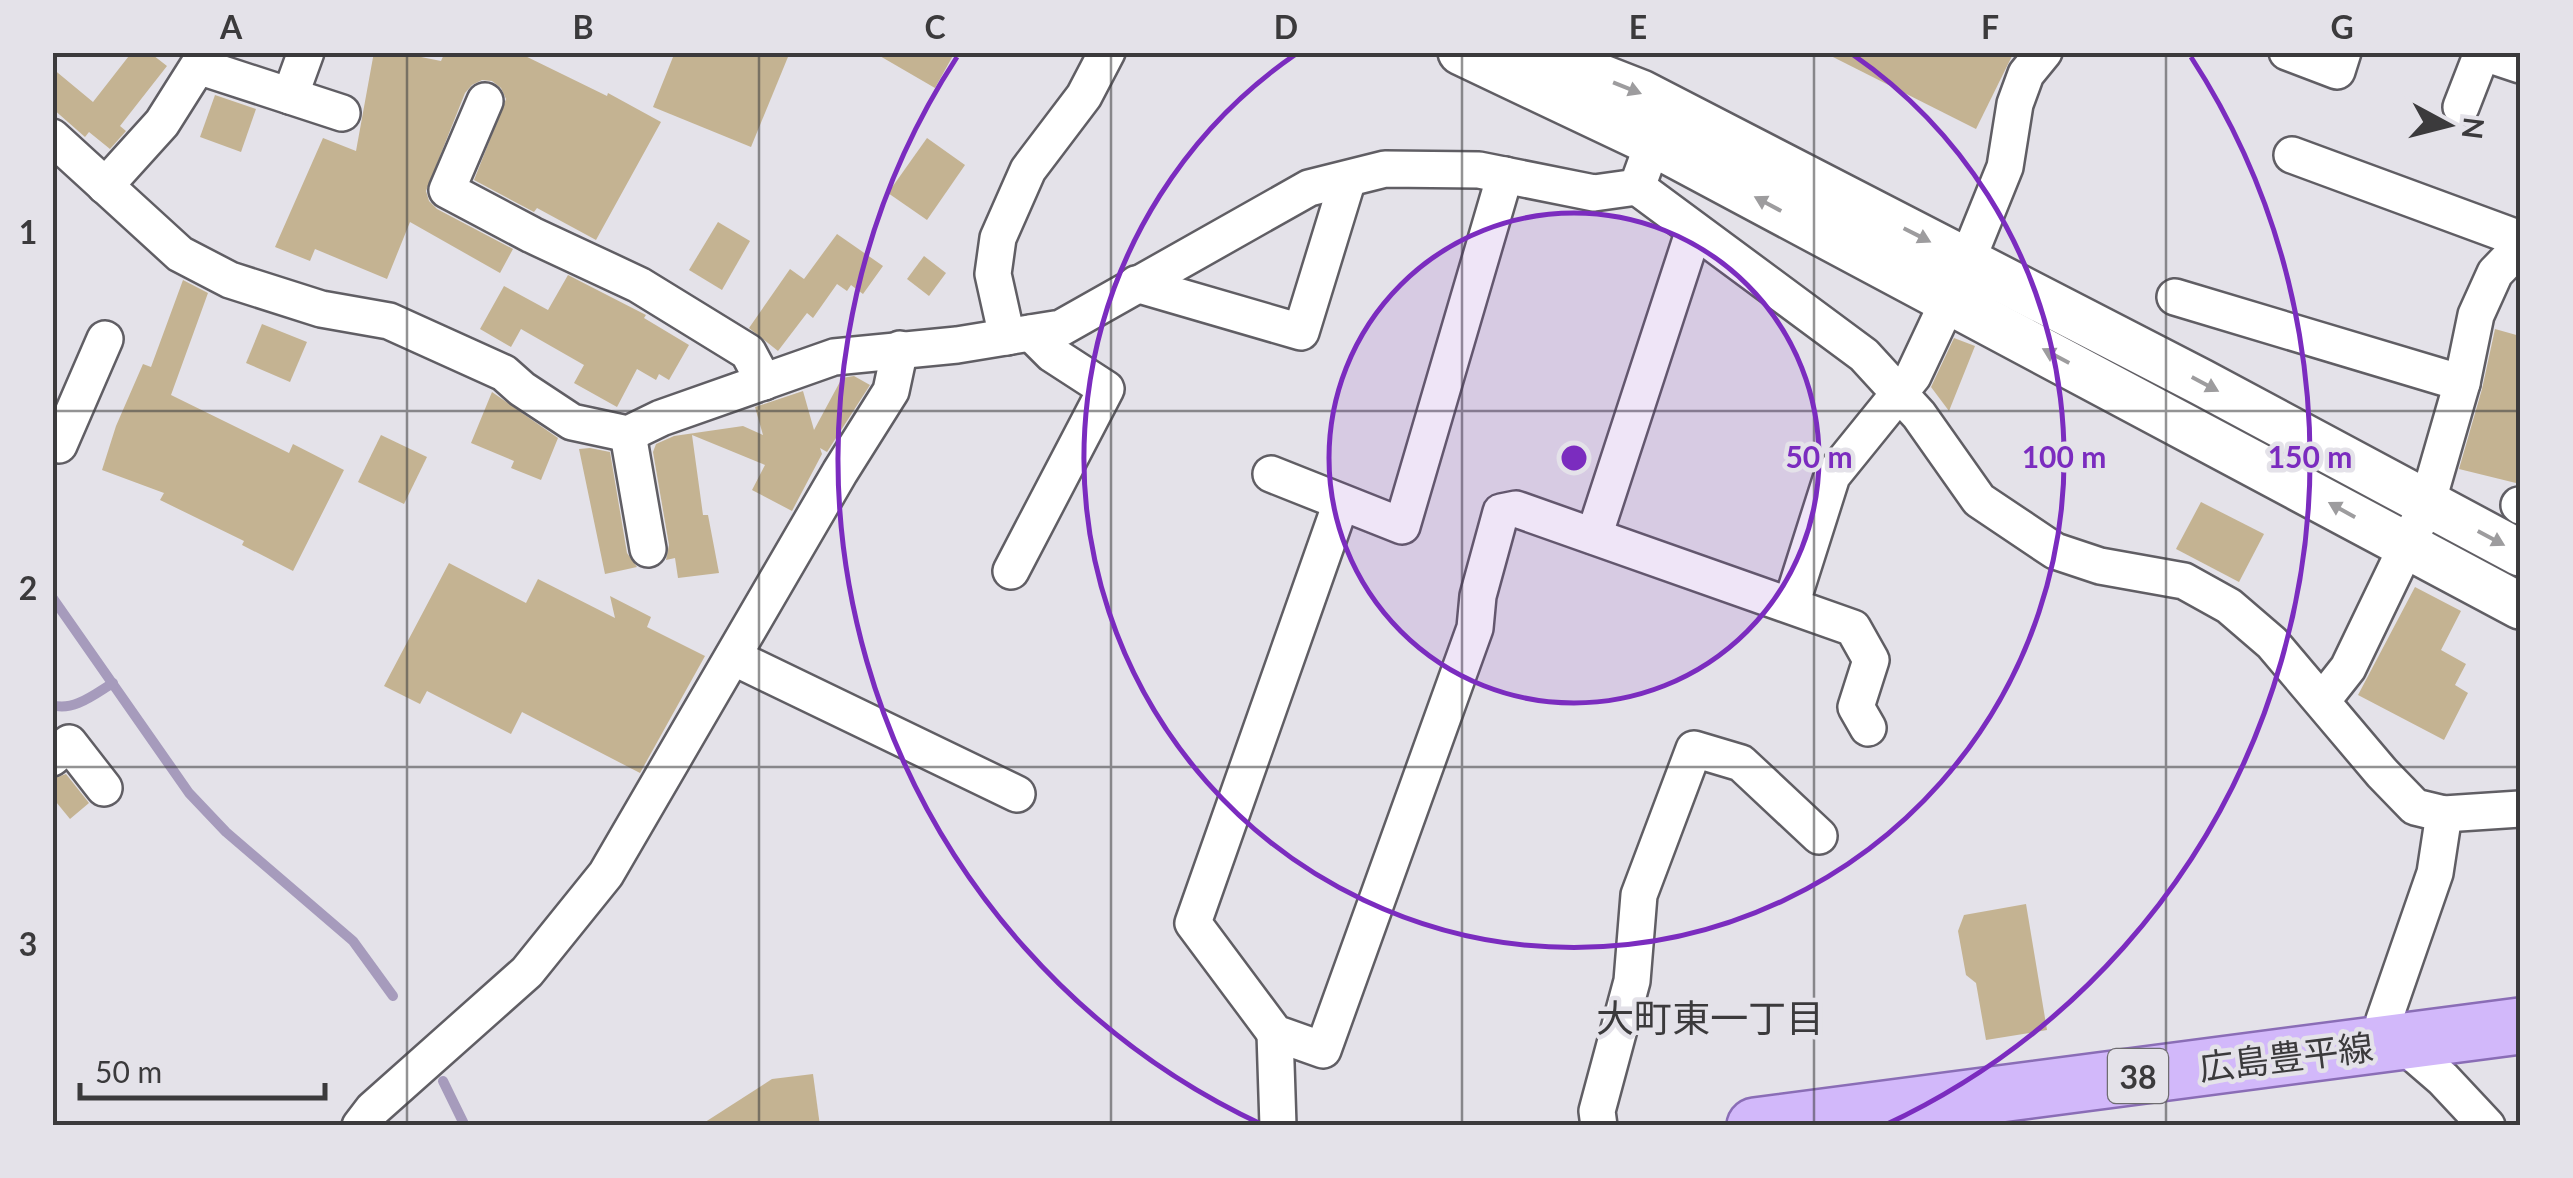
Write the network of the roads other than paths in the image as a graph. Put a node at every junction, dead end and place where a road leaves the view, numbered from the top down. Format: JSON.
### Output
{"nodes":[{"id":1,"x":306,"y":52,"type":"edge"},
{"id":2,"x":1106,"y":52,"type":"edge"},
{"id":3,"x":1462,"y":52,"type":"edge"},
{"id":4,"x":1536,"y":52,"type":"edge"},
{"id":5,"x":2044,"y":52,"type":"edge"},
{"id":6,"x":2287,"y":52,"type":"edge"},
{"id":7,"x":2343,"y":52,"type":"edge"},
{"id":8,"x":2482,"y":53,"type":"edge"},
{"id":9,"x":2520,"y":65,"type":"edge"},
{"id":10,"x":290,"y":96,"type":"junction"},
{"id":11,"x":485,"y":101,"type":"dead end"},
{"id":12,"x":2462,"y":107,"type":"dead end"},
{"id":13,"x":342,"y":113,"type":"dead end"},
{"id":14,"x":52,"y":137,"type":"edge"},
{"id":15,"x":1654,"y":144,"type":"junction"},
{"id":16,"x":2292,"y":155,"type":"dead end"},
{"id":17,"x":1506,"y":175,"type":"junction"},
{"id":18,"x":1348,"y":179,"type":"junction"},
{"id":19,"x":105,"y":186,"type":"junction"},
{"id":20,"x":1636,"y":187,"type":"junction"},
{"id":21,"x":1694,"y":230,"type":"junction"},
{"id":22,"x":2520,"y":243,"type":"edge"},
{"id":23,"x":1958,"y":280,"type":"junction"},
{"id":24,"x":1136,"y":284,"type":"junction"},
{"id":25,"x":2176,"y":298,"type":"dead end"},
{"id":26,"x":1019,"y":335,"type":"junction"},
{"id":27,"x":105,"y":339,"type":"dead end"},
{"id":28,"x":900,"y":349,"type":"junction"},
{"id":29,"x":764,"y":382,"type":"junction"},
{"id":30,"x":2462,"y":384,"type":"junction"},
{"id":31,"x":1900,"y":394,"type":"junction"},
{"id":32,"x":628,"y":434,"type":"junction"},
{"id":33,"x":52,"y":442,"type":"edge"},
{"id":34,"x":1271,"y":474,"type":"dead end"},
{"id":35,"x":1341,"y":503,"type":"junction"},
{"id":36,"x":2427,"y":504,"type":"junction"},
{"id":37,"x":1594,"y":536,"type":"junction"},
{"id":38,"x":2406,"y":545,"type":"junction"},
{"id":39,"x":648,"y":549,"type":"dead end"},
{"id":40,"x":2520,"y":554,"type":"edge"},
{"id":41,"x":1011,"y":571,"type":"dead end"},
{"id":42,"x":1791,"y":605,"type":"junction"},
{"id":43,"x":2520,"y":606,"type":"edge"},
{"id":44,"x":733,"y":657,"type":"junction"},
{"id":45,"x":2322,"y":701,"type":"junction"},
{"id":46,"x":1868,"y":728,"type":"dead end"},
{"id":47,"x":52,"y":758,"type":"edge"},
{"id":48,"x":104,"y":788,"type":"dead end"},
{"id":49,"x":1017,"y":794,"type":"dead end"},
{"id":50,"x":2520,"y":809,"type":"edge"},
{"id":51,"x":2444,"y":814,"type":"junction"},
{"id":52,"x":1819,"y":836,"type":"dead end"},
{"id":53,"x":2520,"y":1026,"type":"edge"},
{"id":54,"x":1275,"y":1033,"type":"junction"},
{"id":55,"x":2391,"y":1042,"type":"junction"},
{"id":56,"x":360,"y":1126,"type":"edge"},
{"id":57,"x":1278,"y":1126,"type":"edge"},
{"id":58,"x":1599,"y":1126,"type":"edge"},
{"id":59,"x":1754,"y":1126,"type":"edge"},
{"id":60,"x":2488,"y":1126,"type":"edge"}],
"edges":[{"from":1,"to":10,"type":"street"},
{"from":2,"to":26,"type":"street"},
{"from":3,"to":15,"type":"street"},
{"from":4,"to":23,"type":"street","one_way":true},
{"from":5,"to":23,"type":"street"},
{"from":6,"to":7,"type":"street"},
{"from":8,"to":9,"type":"street"},
{"from":8,"to":12,"type":"street"},
{"from":10,"to":13,"type":"street"},
{"from":10,"to":19,"type":"street"},
{"from":11,"to":29,"type":"street"},
{"from":14,"to":19,"type":"street"},
{"from":15,"to":20,"type":"street"},
{"from":23,"to":15,"type":"street","one_way":true},
{"from":16,"to":22,"type":"street"},
{"from":17,"to":18,"type":"street"},
{"from":17,"to":20,"type":"street"},
{"from":17,"to":35,"type":"street"},
{"from":18,"to":24,"type":"street"},
{"from":18,"to":24,"type":"street"},
{"from":19,"to":32,"type":"street"},
{"from":20,"to":21,"type":"street"},
{"from":21,"to":31,"type":"street"},
{"from":21,"to":37,"type":"street"},
{"from":22,"to":30,"type":"street"},
{"from":23,"to":31,"type":"street"},
{"from":23,"to":36,"type":"street","one_way":true},
{"from":38,"to":23,"type":"street","one_way":true},
{"from":24,"to":26,"type":"street"},
{"from":25,"to":30,"type":"street"},
{"from":26,"to":28,"type":"street"},
{"from":26,"to":41,"type":"street"},
{"from":27,"to":33,"type":"street"},
{"from":28,"to":29,"type":"street"},
{"from":28,"to":44,"type":"street"},
{"from":29,"to":32,"type":"street"},
{"from":30,"to":36,"type":"street"},
{"from":31,"to":42,"type":"street"},
{"from":31,"to":45,"type":"street"},
{"from":32,"to":39,"type":"street"},
{"from":34,"to":35,"type":"street"},
{"from":35,"to":54,"type":"street"},
{"from":36,"to":38,"type":"street"},
{"from":36,"to":40,"type":"street","one_way":true},
{"from":37,"to":42,"type":"street"},
{"from":37,"to":54,"type":"street"},
{"from":38,"to":43,"type":"street"},
{"from":38,"to":45,"type":"street"},
{"from":42,"to":46,"type":"street"},
{"from":44,"to":49,"type":"street"},
{"from":44,"to":56,"type":"street"},
{"from":45,"to":51,"type":"street"},
{"from":47,"to":48,"type":"street"},
{"from":50,"to":51,"type":"street"},
{"from":51,"to":55,"type":"street"},
{"from":52,"to":58,"type":"street"},
{"from":53,"to":55,"type":"main road","name":"広島豊平線","number":"38"},
{"from":54,"to":57,"type":"street"},
{"from":55,"to":59,"type":"main road","name":"広島豊平線","number":"38"},
{"from":55,"to":60,"type":"street"}]}
